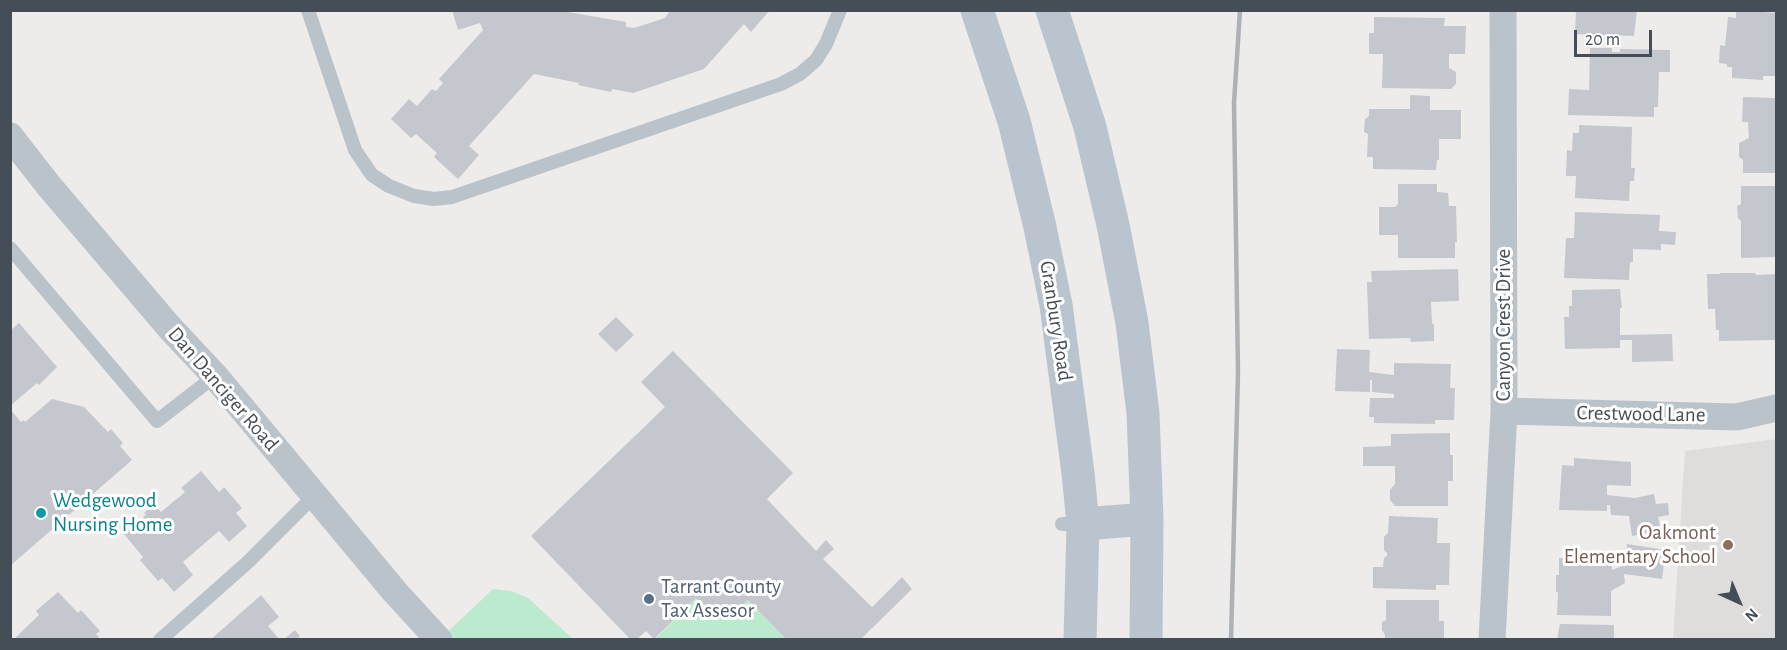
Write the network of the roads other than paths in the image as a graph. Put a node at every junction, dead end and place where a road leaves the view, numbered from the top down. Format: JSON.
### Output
{"nodes":[{"id":1,"x":308,"y":10,"type":"edge"},
{"id":2,"x":840,"y":10,"type":"edge"},
{"id":3,"x":977,"y":10,"type":"edge"},
{"id":4,"x":1052,"y":10,"type":"edge"},
{"id":5,"x":1503,"y":10,"type":"edge"},
{"id":6,"x":10,"y":136,"type":"edge"},
{"id":7,"x":10,"y":248,"type":"edge"},
{"id":8,"x":214,"y":376,"type":"junction"},
{"id":9,"x":1776,"y":408,"type":"edge"},
{"id":10,"x":1504,"y":411,"type":"junction"},
{"id":11,"x":315,"y":495,"type":"junction"},
{"id":12,"x":1148,"y":519,"type":"junction"},
{"id":13,"x":1073,"y":524,"type":"junction"},
{"id":14,"x":160,"y":639,"type":"edge"},
{"id":15,"x":439,"y":639,"type":"edge"},
{"id":16,"x":1080,"y":639,"type":"edge"},
{"id":17,"x":1146,"y":639,"type":"edge"},
{"id":18,"x":1492,"y":639,"type":"edge"}],
"edges":[{"from":1,"to":2,"type":"lane"},
{"from":3,"to":13,"type":"main road","name":"Granbury Road"},
{"from":4,"to":12,"type":"main road"},
{"from":5,"to":10,"type":"street","name":"Canyon Crest Drive"},
{"from":6,"to":8,"type":"street","name":"Dan Danciger Road"},
{"from":7,"to":8,"type":"lane"},
{"from":8,"to":11,"type":"street","name":"Dan Danciger Road"},
{"from":9,"to":10,"type":"street","name":"Crestwood Lane"},
{"from":10,"to":18,"type":"street","name":"Canyon Crest Drive"},
{"from":11,"to":14,"type":"lane"},
{"from":11,"to":15,"type":"street","name":"Dan Danciger Road"},
{"from":12,"to":13,"type":"main road"},
{"from":12,"to":17,"type":"main road"},
{"from":13,"to":16,"type":"main road","name":"Granbury Road"}]}
